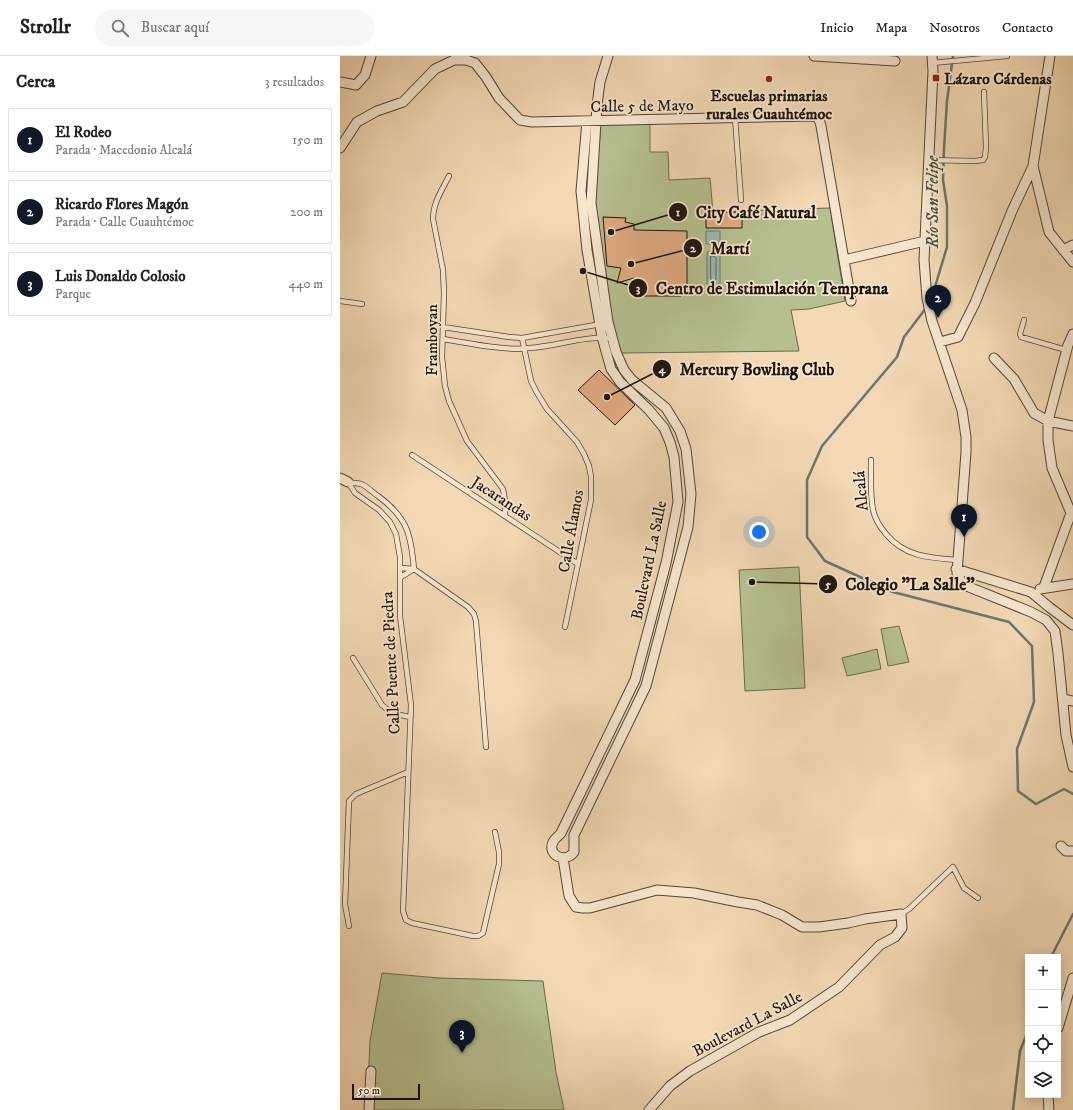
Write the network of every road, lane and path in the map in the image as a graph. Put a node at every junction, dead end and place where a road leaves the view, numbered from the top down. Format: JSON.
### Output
{"nodes":[{"id":1,"x":371,"y":56,"type":"edge"},
{"id":2,"x":608,"y":56,"type":"edge"},
{"id":3,"x":814,"y":56,"type":"edge"},
{"id":4,"x":1007,"y":56,"type":"edge"},
{"id":5,"x":1050,"y":56,"type":"edge"},
{"id":6,"x":979,"y":57,"type":"edge"},
{"id":7,"x":934,"y":60,"type":"edge"},
{"id":8,"x":895,"y":61,"type":"dead end"},
{"id":9,"x":340,"y":82,"type":"edge"},
{"id":10,"x":984,"y":92,"type":"dead end"},
{"id":11,"x":735,"y":117,"type":"junction"},
{"id":12,"x":591,"y":121,"type":"junction"},
{"id":13,"x":340,"y":148,"type":"edge"},
{"id":14,"x":932,"y":160,"type":"junction"},
{"id":15,"x":1033,"y":166,"type":"junction"},
{"id":16,"x":449,"y":176,"type":"dead end"},
{"id":17,"x":741,"y":200,"type":"dead end"},
{"id":18,"x":925,"y":241,"type":"junction"},
{"id":19,"x":1073,"y":245,"type":"edge"},
{"id":20,"x":1063,"y":250,"type":"junction"},
{"id":21,"x":844,"y":260,"type":"junction"},
{"id":22,"x":1073,"y":262,"type":"edge"},
{"id":23,"x":340,"y":301,"type":"edge"},
{"id":24,"x":851,"y":301,"type":"dead end"},
{"id":25,"x":362,"y":304,"type":"dead end"},
{"id":26,"x":1024,"y":320,"type":"dead end"},
{"id":27,"x":604,"y":323,"type":"junction"},
{"id":28,"x":443,"y":328,"type":"junction"},
{"id":29,"x":1073,"y":334,"type":"edge"},
{"id":30,"x":522,"y":338,"type":"junction"},
{"id":31,"x":602,"y":338,"type":"junction"},
{"id":32,"x":612,"y":338,"type":"junction"},
{"id":33,"x":442,"y":339,"type":"junction"},
{"id":34,"x":940,"y":342,"type":"junction"},
{"id":35,"x":524,"y":349,"type":"junction"},
{"id":36,"x":1066,"y":350,"type":"junction"},
{"id":37,"x":994,"y":358,"type":"dead end"},
{"id":38,"x":1048,"y":421,"type":"junction"},
{"id":39,"x":1073,"y":426,"type":"edge"},
{"id":40,"x":412,"y":455,"type":"dead end"},
{"id":41,"x":871,"y":460,"type":"dead end"},
{"id":42,"x":344,"y":480,"type":"edge"},
{"id":43,"x":504,"y":516,"type":"junction"},
{"id":44,"x":578,"y":564,"type":"junction"},
{"id":45,"x":957,"y":564,"type":"junction"},
{"id":46,"x":401,"y":568,"type":"junction"},
{"id":47,"x":414,"y":569,"type":"junction"},
{"id":48,"x":401,"y":577,"type":"junction"},
{"id":49,"x":1073,"y":584,"type":"edge"},
{"id":50,"x":1044,"y":587,"type":"junction"},
{"id":51,"x":1031,"y":592,"type":"junction"},
{"id":52,"x":1073,"y":625,"type":"edge"},
{"id":53,"x":565,"y":627,"type":"dead end"},
{"id":54,"x":353,"y":658,"type":"dead end"},
{"id":55,"x":1063,"y":699,"type":"junction"},
{"id":56,"x":1073,"y":701,"type":"edge"},
{"id":57,"x":410,"y":717,"type":"junction"},
{"id":58,"x":486,"y":747,"type":"dead end"},
{"id":59,"x":1073,"y":768,"type":"edge"},
{"id":60,"x":408,"y":772,"type":"junction"},
{"id":61,"x":495,"y":832,"type":"dead end"},
{"id":62,"x":1061,"y":846,"type":"dead end"},
{"id":63,"x":1073,"y":851,"type":"edge"},
{"id":64,"x":564,"y":858,"type":"junction"},
{"id":65,"x":978,"y":898,"type":"dead end"},
{"id":66,"x":901,"y":914,"type":"junction"},
{"id":67,"x":349,"y":926,"type":"dead end"},
{"id":68,"x":1073,"y":978,"type":"edge"},
{"id":69,"x":1059,"y":1026,"type":"edge"},
{"id":70,"x":371,"y":1071,"type":"dead end"},
{"id":71,"x":1048,"y":1098,"type":"edge"},
{"id":72,"x":369,"y":1110,"type":"edge"},
{"id":73,"x":649,"y":1110,"type":"edge"},
{"id":74,"x":1049,"y":1110,"type":"edge"}],
"edges":[{"from":1,"to":9,"type":"street"},
{"from":2,"to":12,"type":"street","name":"Boulevard La Salle"},
{"from":3,"to":8,"type":"street"},
{"from":4,"to":6,"type":"lane"},
{"from":5,"to":15,"type":"street"},
{"from":6,"to":7,"type":"lane"},
{"from":7,"to":14,"type":"street"},
{"from":10,"to":14,"type":"lane"},
{"from":11,"to":12,"type":"street","name":"Calle 5 de Mayo"},
{"from":11,"to":17,"type":"lane"},
{"from":11,"to":21,"type":"street","name":"Calle 5 de Mayo"},
{"from":12,"to":13,"type":"street","name":"Calle 5 de Mayo"},
{"from":12,"to":27,"type":"street","name":"Boulevard La Salle"},
{"from":14,"to":18,"type":"street"},
{"from":15,"to":20,"type":"street"},
{"from":15,"to":34,"type":"street"},
{"from":16,"to":28,"type":"lane","name":"Framboyan"},
{"from":18,"to":21,"type":"street"},
{"from":18,"to":34,"type":"street"},
{"from":19,"to":20,"type":"street"},
{"from":20,"to":22,"type":"street"},
{"from":21,"to":24,"type":"street","name":"Calle 5 de Mayo"},
{"from":23,"to":25,"type":"lane"},
{"from":26,"to":36,"type":"lane"},
{"from":27,"to":30,"type":"lane"},
{"from":27,"to":31,"type":"street","name":"Boulevard La Salle"},
{"from":27,"to":32,"type":"street","name":"Boulevard La Salle"},
{"from":28,"to":30,"type":"lane"},
{"from":28,"to":33,"type":"lane","name":"Framboyan"},
{"from":29,"to":36,"type":"street"},
{"from":30,"to":35,"type":"lane","name":"Calle Álamos"},
{"from":31,"to":32,"type":"lane"},
{"from":31,"to":35,"type":"lane"},
{"from":31,"to":64,"type":"street","name":"Boulevard La Salle"},
{"from":32,"to":64,"type":"street","name":"Boulevard La Salle"},
{"from":33,"to":35,"type":"lane"},
{"from":33,"to":43,"type":"lane","name":"Framboyan"},
{"from":34,"to":45,"type":"street"},
{"from":35,"to":44,"type":"lane","name":"Calle Álamos"},
{"from":36,"to":38,"type":"street"},
{"from":37,"to":38,"type":"street"},
{"from":38,"to":39,"type":"street"},
{"from":38,"to":50,"type":"street"},
{"from":40,"to":43,"type":"lane","name":"Jacarandas"},
{"from":41,"to":45,"type":"lane","name":"Alcalá"},
{"from":42,"to":46,"type":"lane","name":"Calle Puente de Piedra"},
{"from":42,"to":47,"type":"lane","name":"Calle Puente de Piedra"},
{"from":43,"to":44,"type":"lane","name":"Jacarandas"},
{"from":44,"to":53,"type":"lane","name":"Calle Álamos"},
{"from":45,"to":51,"type":"street"},
{"from":45,"to":55,"type":"street"},
{"from":46,"to":47,"type":"lane"},
{"from":46,"to":48,"type":"lane","name":"Calle Puente de Piedra"},
{"from":47,"to":48,"type":"lane","name":"Calle Puente de Piedra"},
{"from":47,"to":58,"type":"lane"},
{"from":48,"to":57,"type":"lane","name":"Calle Puente de Piedra"},
{"from":49,"to":50,"type":"street"},
{"from":50,"to":51,"type":"street"},
{"from":51,"to":52,"type":"street"},
{"from":54,"to":57,"type":"lane"},
{"from":55,"to":56,"type":"street"},
{"from":55,"to":59,"type":"street"},
{"from":57,"to":60,"type":"lane","name":"Calle Puente de Piedra"},
{"from":60,"to":61,"type":"lane","name":"Calle Puente de Piedra"},
{"from":60,"to":67,"type":"lane"},
{"from":62,"to":63,"type":"street"},
{"from":64,"to":66,"type":"street"},
{"from":65,"to":66,"type":"lane"},
{"from":66,"to":73,"type":"street","name":"Boulevard La Salle"},
{"from":68,"to":69,"type":"street"},
{"from":70,"to":72,"type":"street"},
{"from":71,"to":74,"type":"street"}]}
